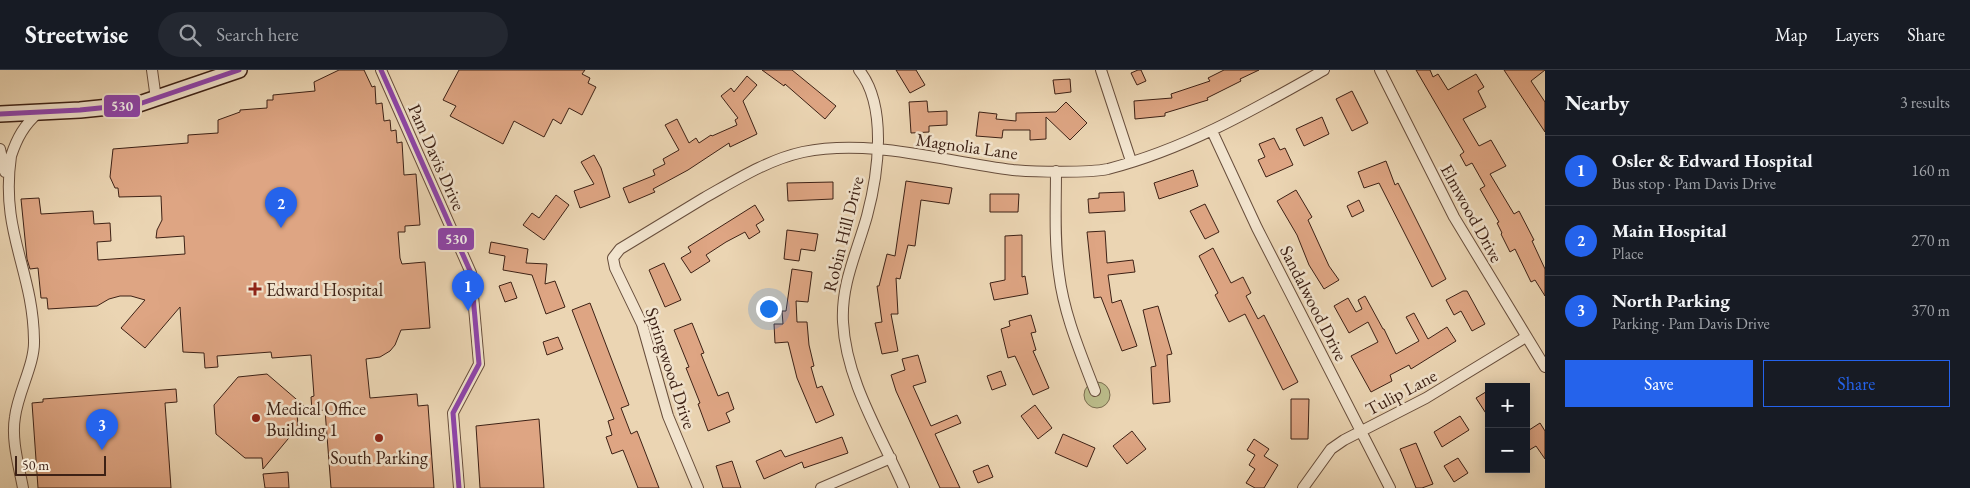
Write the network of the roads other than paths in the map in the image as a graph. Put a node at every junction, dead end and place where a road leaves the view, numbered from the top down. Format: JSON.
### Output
{"nodes":[{"id":1,"x":152,"y":70,"type":"edge"},
{"id":2,"x":239,"y":70,"type":"edge"},
{"id":3,"x":381,"y":70,"type":"edge"},
{"id":4,"x":859,"y":70,"type":"edge"},
{"id":5,"x":1101,"y":70,"type":"edge"},
{"id":6,"x":1324,"y":70,"type":"edge"},
{"id":7,"x":1380,"y":70,"type":"edge"},
{"id":8,"x":156,"y":99,"type":"junction"},
{"id":9,"x":39,"y":112,"type":"junction"},
{"id":10,"x":0,"y":114,"type":"edge"},
{"id":11,"x":1212,"y":131,"type":"junction"},
{"id":12,"x":0,"y":149,"type":"edge"},
{"id":13,"x":876,"y":151,"type":"junction"},
{"id":14,"x":1131,"y":161,"type":"junction"},
{"id":15,"x":1056,"y":171,"type":"junction"},
{"id":16,"x":6,"y":173,"type":"junction"},
{"id":17,"x":613,"y":258,"type":"joint"},
{"id":18,"x":1526,"y":337,"type":"junction"},
{"id":19,"x":1545,"y":367,"type":"edge"},
{"id":20,"x":1095,"y":392,"type":"dead end"},
{"id":21,"x":1362,"y":431,"type":"junction"},
{"id":22,"x":891,"y":458,"type":"junction"},
{"id":23,"x":23,"y":488,"type":"edge"},
{"id":24,"x":459,"y":488,"type":"edge"},
{"id":25,"x":698,"y":488,"type":"edge"},
{"id":26,"x":821,"y":488,"type":"edge"},
{"id":27,"x":904,"y":488,"type":"edge"},
{"id":28,"x":1303,"y":488,"type":"edge"},
{"id":29,"x":1390,"y":488,"type":"edge"}],
"edges":[{"from":1,"to":8,"type":"street"},
{"from":2,"to":8,"type":"main road"},
{"from":3,"to":24,"type":"street","name":"Pam Davis Drive"},
{"from":4,"to":13,"type":"street","name":"Robin Hill Drive"},
{"from":5,"to":14,"type":"street"},
{"from":6,"to":11,"type":"street","name":"Magnolia Lane"},
{"from":7,"to":18,"type":"street","name":"Elmwood Drive"},
{"from":8,"to":9,"type":"main road"},
{"from":9,"to":10,"type":"main road"},
{"from":9,"to":16,"type":"street"},
{"from":11,"to":14,"type":"street","name":"Magnolia Lane"},
{"from":11,"to":21,"type":"street","name":"Sandalwood Drive"},
{"from":12,"to":16,"type":"street"},
{"from":13,"to":15,"type":"street","name":"Magnolia Lane"},
{"from":13,"to":17,"type":"street","name":"Magnolia Lane"},
{"from":13,"to":22,"type":"street","name":"Robin Hill Drive"},
{"from":14,"to":15,"type":"street","name":"Magnolia Lane"},
{"from":15,"to":20,"type":"street"},
{"from":16,"to":23,"type":"street"},
{"from":17,"to":25,"type":"street","name":"Springwood Drive"},
{"from":18,"to":19,"type":"street","name":"Elmwood Drive"},
{"from":18,"to":21,"type":"street","name":"Tulip Lane"},
{"from":21,"to":28,"type":"street","name":"Tulip Lane"},
{"from":21,"to":29,"type":"street","name":"Sandalwood Drive"},
{"from":22,"to":26,"type":"street"},
{"from":22,"to":27,"type":"street","name":"Robin Hill Drive"}]}
